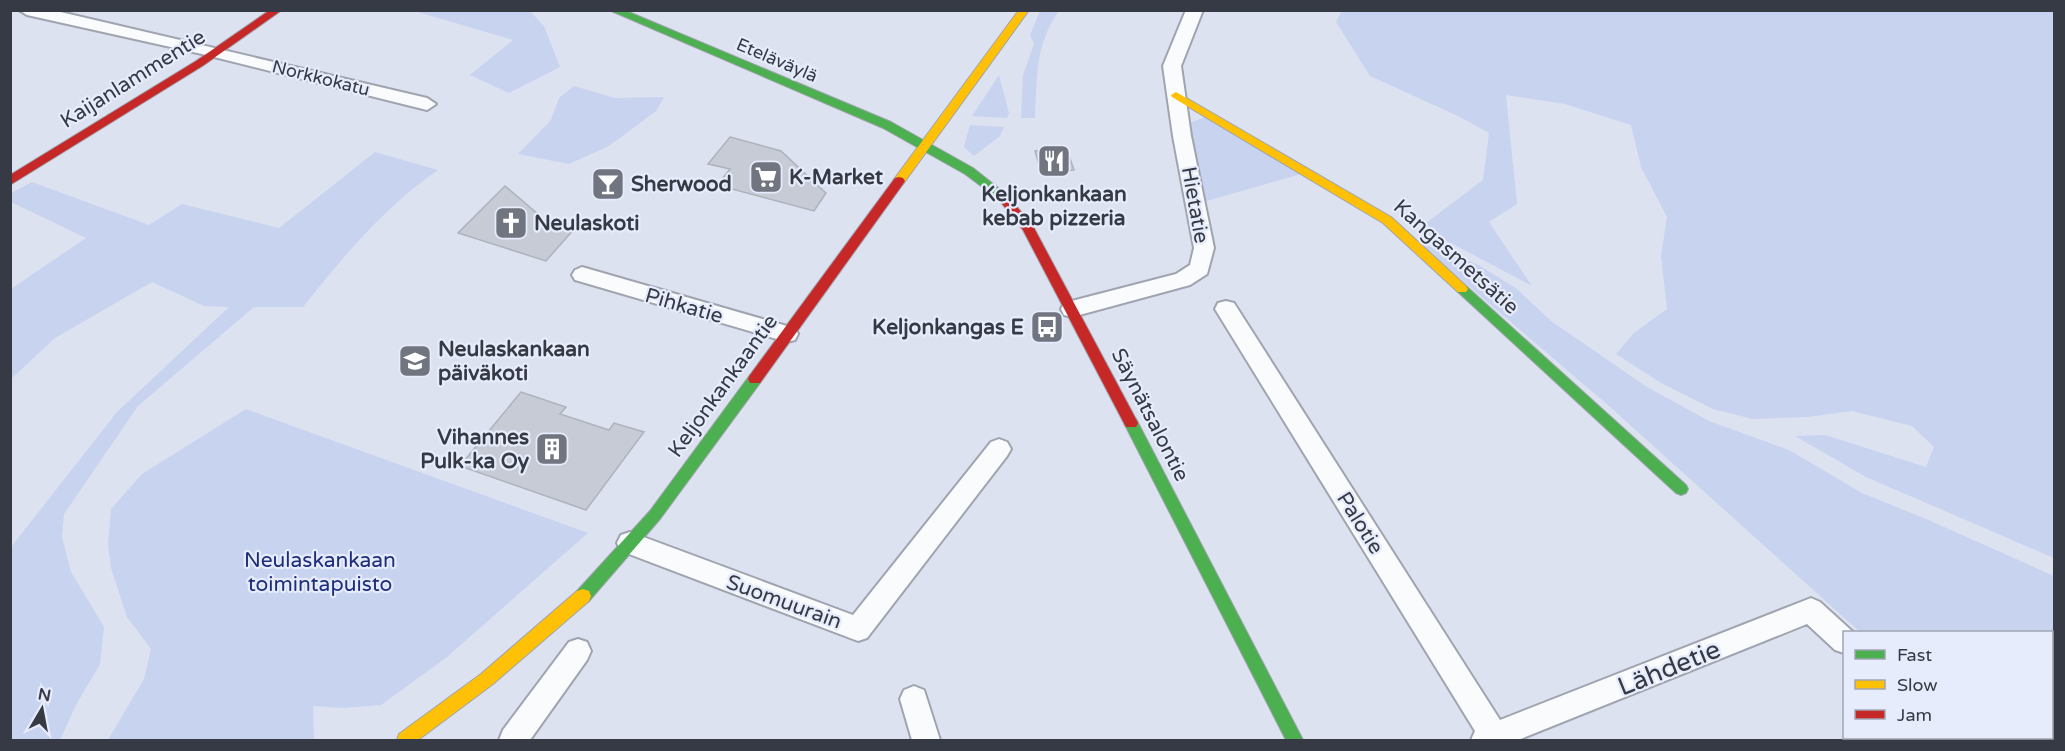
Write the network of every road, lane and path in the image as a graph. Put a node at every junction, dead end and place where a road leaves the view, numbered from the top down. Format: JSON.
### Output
{"nodes":[{"id":1,"x":27,"y":10,"type":"edge"},
{"id":2,"x":278,"y":10,"type":"edge"},
{"id":3,"x":614,"y":10,"type":"edge"},
{"id":4,"x":1024,"y":10,"type":"edge"},
{"id":5,"x":1194,"y":10,"type":"edge"},
{"id":6,"x":216,"y":52,"type":"junction"},
{"id":7,"x":1176,"y":95,"type":"junction"},
{"id":8,"x":427,"y":104,"type":"dead end"},
{"id":9,"x":925,"y":145,"type":"junction"},
{"id":10,"x":10,"y":181,"type":"edge"},
{"id":11,"x":582,"y":276,"type":"dead end"},
{"id":12,"x":1072,"y":309,"type":"junction"},
{"id":13,"x":1226,"y":309,"type":"dead end"},
{"id":14,"x":787,"y":334,"type":"junction"},
{"id":15,"x":999,"y":449,"type":"dead end"},
{"id":16,"x":1681,"y":489,"type":"dead end"},
{"id":17,"x":630,"y":543,"type":"junction"},
{"id":18,"x":1843,"y":639,"type":"edge"},
{"id":19,"x":578,"y":651,"type":"dead end"},
{"id":20,"x":914,"y":699,"type":"dead end"},
{"id":21,"x":421,"y":736,"type":"edge"},
{"id":22,"x":1503,"y":737,"type":"edge"},
{"id":23,"x":513,"y":741,"type":"edge"},
{"id":24,"x":927,"y":741,"type":"edge"},
{"id":25,"x":1295,"y":741,"type":"edge"}],
"edges":[{"from":1,"to":6,"type":"street","name":"Norkkokatu"},
{"from":2,"to":6,"type":"main road","name":"Kaijanlammentie"},
{"from":3,"to":9,"type":"main road","name":"Eteläväylä"},
{"from":4,"to":9,"type":"main road","name":"Keljonkankaantie"},
{"from":5,"to":7,"type":"street","name":"Hietatie"},
{"from":6,"to":8,"type":"street","name":"Norkkokatu"},
{"from":6,"to":10,"type":"main road","name":"Kaijanlammentie"},
{"from":7,"to":12,"type":"street","name":"Hietatie"},
{"from":7,"to":16,"type":"main road","name":"Kangasmetsätie"},
{"from":9,"to":12,"type":"main road","name":"Säynätsalontie"},
{"from":9,"to":14,"type":"main road","name":"Keljonkankaantie"},
{"from":11,"to":14,"type":"street","name":"Pihkatie"},
{"from":12,"to":25,"type":"main road","name":"Säynätsalontie"},
{"from":13,"to":22,"type":"street","name":"Palotie"},
{"from":14,"to":17,"type":"main road","name":"Keljonkankaantie"},
{"from":15,"to":17,"type":"street","name":"Suomuurain"},
{"from":17,"to":21,"type":"main road","name":"Keljonkankaantie"},
{"from":18,"to":22,"type":"street","name":"Lähdetie"},
{"from":19,"to":23,"type":"street"},
{"from":20,"to":24,"type":"street"}]}
